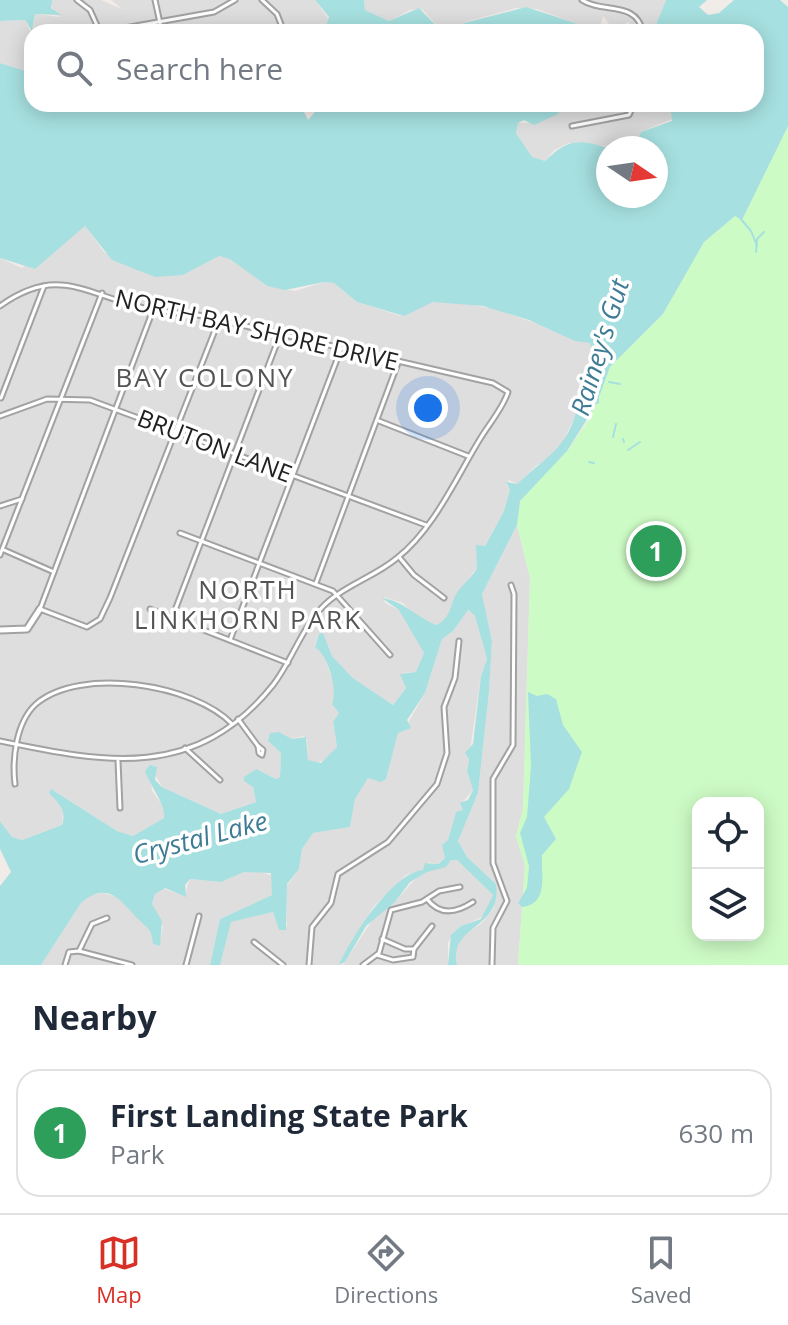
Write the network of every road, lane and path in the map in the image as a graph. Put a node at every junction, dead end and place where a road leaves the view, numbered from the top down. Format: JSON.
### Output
{"nodes":[{"id":1,"x":77,"y":0,"type":"edge"},
{"id":2,"x":155,"y":0,"type":"edge"},
{"id":3,"x":235,"y":0,"type":"edge"},
{"id":4,"x":262,"y":0,"type":"edge"},
{"id":5,"x":582,"y":0,"type":"edge"},
{"id":6,"x":160,"y":23,"type":"junction"},
{"id":7,"x":97,"y":24,"type":"edge"},
{"id":8,"x":153,"y":24,"type":"edge"},
{"id":9,"x":281,"y":24,"type":"edge"},
{"id":10,"x":640,"y":24,"type":"edge"},
{"id":11,"x":630,"y":112,"type":"edge"},
{"id":12,"x":572,"y":126,"type":"dead end"},
{"id":13,"x":44,"y":286,"type":"junction"},
{"id":14,"x":102,"y":293,"type":"junction"},
{"id":15,"x":0,"y":306,"type":"edge"},
{"id":16,"x":153,"y":310,"type":"junction"},
{"id":17,"x":219,"y":320,"type":"junction"},
{"id":18,"x":280,"y":335,"type":"junction"},
{"id":19,"x":342,"y":348,"type":"junction"},
{"id":20,"x":398,"y":363,"type":"junction"},
{"id":21,"x":1,"y":398,"type":"edge"},
{"id":22,"x":60,"y":400,"type":"junction"},
{"id":23,"x":117,"y":407,"type":"junction"},
{"id":24,"x":0,"y":416,"type":"edge"},
{"id":25,"x":379,"y":421,"type":"junction"},
{"id":26,"x":175,"y":430,"type":"junction"},
{"id":27,"x":236,"y":453,"type":"junction"},
{"id":28,"x":470,"y":456,"type":"junction"},
{"id":29,"x":293,"y":475,"type":"junction"},
{"id":30,"x":349,"y":497,"type":"junction"},
{"id":31,"x":22,"y":499,"type":"junction"},
{"id":32,"x":0,"y":506,"type":"edge"},
{"id":33,"x":427,"y":526,"type":"junction"},
{"id":34,"x":180,"y":533,"type":"dead end"},
{"id":35,"x":202,"y":542,"type":"junction"},
{"id":36,"x":1,"y":551,"type":"edge"},
{"id":37,"x":399,"y":557,"type":"junction"},
{"id":38,"x":258,"y":564,"type":"junction"},
{"id":39,"x":54,"y":572,"type":"junction"},
{"id":40,"x":315,"y":585,"type":"junction"},
{"id":41,"x":511,"y":585,"type":"dead end"},
{"id":42,"x":337,"y":595,"type":"junction"},
{"id":43,"x":444,"y":598,"type":"dead end"},
{"id":44,"x":40,"y":609,"type":"junction"},
{"id":45,"x":150,"y":609,"type":"dead end"},
{"id":46,"x":172,"y":618,"type":"junction"},
{"id":47,"x":0,"y":630,"type":"edge"},
{"id":48,"x":230,"y":640,"type":"junction"},
{"id":49,"x":459,"y":641,"type":"dead end"},
{"id":50,"x":390,"y":655,"type":"dead end"},
{"id":51,"x":288,"y":663,"type":"junction"},
{"id":52,"x":238,"y":719,"type":"junction"},
{"id":53,"x":232,"y":724,"type":"junction"},
{"id":54,"x":0,"y":741,"type":"edge"},
{"id":55,"x":17,"y":745,"type":"junction"},
{"id":56,"x":258,"y":746,"type":"dead end"},
{"id":57,"x":185,"y":748,"type":"junction"},
{"id":58,"x":118,"y":761,"type":"junction"},
{"id":59,"x":220,"y":780,"type":"dead end"},
{"id":60,"x":15,"y":784,"type":"dead end"},
{"id":61,"x":120,"y":808,"type":"dead end"},
{"id":62,"x":460,"y":887,"type":"dead end"},
{"id":63,"x":427,"y":899,"type":"junction"},
{"id":64,"x":473,"y":902,"type":"dead end"},
{"id":65,"x":199,"y":916,"type":"dead end"},
{"id":66,"x":107,"y":918,"type":"dead end"},
{"id":67,"x":432,"y":926,"type":"dead end"},
{"id":68,"x":382,"y":939,"type":"junction"},
{"id":69,"x":254,"y":942,"type":"dead end"},
{"id":70,"x":414,"y":949,"type":"junction"},
{"id":71,"x":79,"y":951,"type":"junction"},
{"id":72,"x":377,"y":954,"type":"junction"},
{"id":73,"x":106,"y":957,"type":"junction"},
{"id":74,"x":65,"y":965,"type":"edge"},
{"id":75,"x":106,"y":965,"type":"edge"},
{"id":76,"x":132,"y":965,"type":"edge"},
{"id":77,"x":186,"y":965,"type":"edge"},
{"id":78,"x":283,"y":965,"type":"edge"},
{"id":79,"x":309,"y":965,"type":"edge"},
{"id":80,"x":363,"y":965,"type":"edge"},
{"id":81,"x":492,"y":965,"type":"edge"}],
"edges":[{"from":1,"to":7,"type":"street"},
{"from":2,"to":6,"type":"street"},
{"from":3,"to":6,"type":"street"},
{"from":4,"to":9,"type":"street"},
{"from":5,"to":10,"type":"street"},
{"from":6,"to":8,"type":"street"},
{"from":11,"to":12,"type":"street"},
{"from":13,"to":14,"type":"street","name":"NORTH BAY SHORE DRIVE"},
{"from":13,"to":15,"type":"street"},
{"from":13,"to":21,"type":"street"},
{"from":14,"to":16,"type":"street","name":"NORTH BAY SHORE DRIVE"},
{"from":14,"to":22,"type":"street"},
{"from":16,"to":17,"type":"street","name":"NORTH BAY SHORE DRIVE"},
{"from":16,"to":23,"type":"street"},
{"from":17,"to":18,"type":"street","name":"NORTH BAY SHORE DRIVE"},
{"from":17,"to":26,"type":"street"},
{"from":18,"to":19,"type":"street","name":"NORTH BAY SHORE DRIVE"},
{"from":18,"to":27,"type":"street"},
{"from":19,"to":20,"type":"street","name":"NORTH BAY SHORE DRIVE"},
{"from":19,"to":29,"type":"street"},
{"from":20,"to":25,"type":"street"},
{"from":20,"to":28,"type":"street","name":"NORTH BAY SHORE DRIVE"},
{"from":22,"to":23,"type":"street","name":"BRUTON LANE"},
{"from":22,"to":24,"type":"street","name":"BRUTON LANE"},
{"from":22,"to":31,"type":"street"},
{"from":23,"to":26,"type":"street","name":"BRUTON LANE"},
{"from":23,"to":39,"type":"street"},
{"from":25,"to":28,"type":"street"},
{"from":25,"to":30,"type":"street"},
{"from":26,"to":27,"type":"street","name":"BRUTON LANE"},
{"from":26,"to":44,"type":"street"},
{"from":27,"to":29,"type":"street","name":"BRUTON LANE"},
{"from":27,"to":35,"type":"street"},
{"from":28,"to":33,"type":"street"},
{"from":29,"to":30,"type":"street","name":"BRUTON LANE"},
{"from":29,"to":38,"type":"street"},
{"from":30,"to":33,"type":"street","name":"BRUTON LANE"},
{"from":30,"to":40,"type":"street"},
{"from":31,"to":32,"type":"street"},
{"from":31,"to":36,"type":"street"},
{"from":33,"to":37,"type":"street"},
{"from":34,"to":35,"type":"street"},
{"from":35,"to":38,"type":"street"},
{"from":35,"to":46,"type":"street"},
{"from":36,"to":39,"type":"street"},
{"from":37,"to":42,"type":"street"},
{"from":37,"to":43,"type":"street"},
{"from":38,"to":40,"type":"street"},
{"from":38,"to":48,"type":"street"},
{"from":39,"to":44,"type":"street"},
{"from":40,"to":42,"type":"street"},
{"from":41,"to":81,"type":"street"},
{"from":42,"to":50,"type":"street"},
{"from":42,"to":51,"type":"street"},
{"from":44,"to":47,"type":"street"},
{"from":45,"to":46,"type":"street"},
{"from":46,"to":48,"type":"street"},
{"from":48,"to":51,"type":"street"},
{"from":49,"to":79,"type":"street"},
{"from":51,"to":52,"type":"street"},
{"from":52,"to":53,"type":"street"},
{"from":52,"to":56,"type":"street"},
{"from":53,"to":55,"type":"street"},
{"from":53,"to":57,"type":"street"},
{"from":54,"to":55,"type":"street"},
{"from":55,"to":58,"type":"street"},
{"from":55,"to":60,"type":"street"},
{"from":57,"to":58,"type":"street"},
{"from":57,"to":59,"type":"street"},
{"from":58,"to":61,"type":"street"},
{"from":62,"to":63,"type":"street"},
{"from":63,"to":64,"type":"street"},
{"from":63,"to":68,"type":"street"},
{"from":65,"to":77,"type":"street"},
{"from":66,"to":71,"type":"street"},
{"from":67,"to":70,"type":"street"},
{"from":68,"to":70,"type":"street"},
{"from":68,"to":72,"type":"street"},
{"from":69,"to":78,"type":"street"},
{"from":70,"to":72,"type":"street"},
{"from":71,"to":73,"type":"street"},
{"from":71,"to":74,"type":"street"},
{"from":72,"to":80,"type":"street"},
{"from":73,"to":75,"type":"street"},
{"from":73,"to":76,"type":"street"}]}
